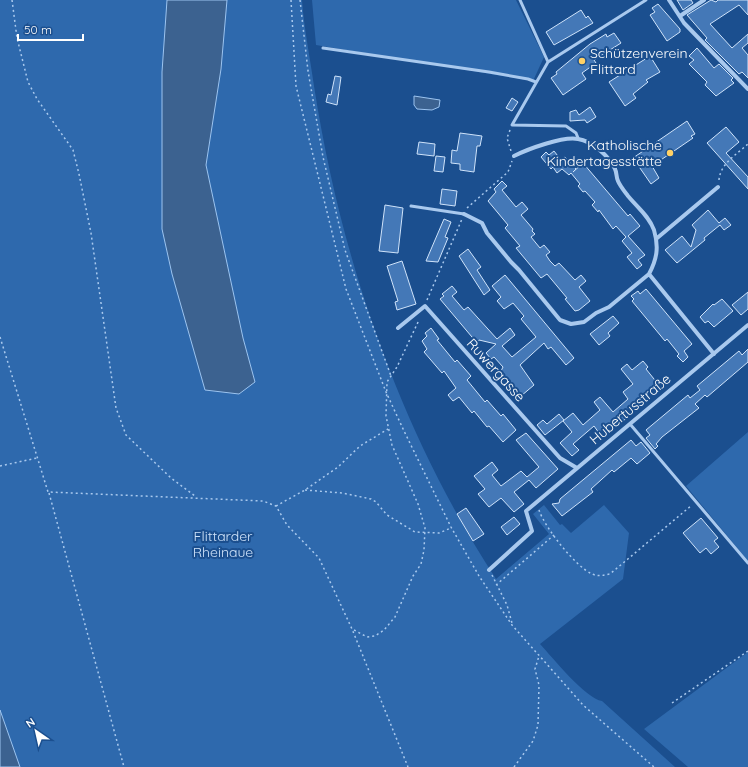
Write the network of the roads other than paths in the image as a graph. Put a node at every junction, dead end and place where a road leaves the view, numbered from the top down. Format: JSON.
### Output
{"nodes":[{"id":1,"x":520,"y":0,"type":"edge"},
{"id":2,"x":646,"y":0,"type":"edge"},
{"id":3,"x":669,"y":0,"type":"edge"},
{"id":4,"x":704,"y":0,"type":"edge"},
{"id":5,"x":680,"y":16,"type":"junction"},
{"id":6,"x":323,"y":48,"type":"dead end"},
{"id":7,"x":548,"y":62,"type":"junction"},
{"id":8,"x":536,"y":82,"type":"junction"},
{"id":9,"x":748,"y":88,"type":"edge"},
{"id":10,"x":578,"y":138,"type":"junction"},
{"id":11,"x":514,"y":156,"type":"road end"},
{"id":12,"x":718,"y":187,"type":"road end"},
{"id":13,"x":411,"y":206,"type":"dead end"},
{"id":14,"x":464,"y":214,"type":"joint"},
{"id":15,"x":656,"y":240,"type":"junction"},
{"id":16,"x":649,"y":274,"type":"junction"},
{"id":17,"x":748,"y":325,"type":"edge"},
{"id":18,"x":398,"y":328,"type":"dead end"},
{"id":19,"x":714,"y":354,"type":"junction"},
{"id":20,"x":630,"y":424,"type":"junction"},
{"id":21,"x":577,"y":468,"type":"junction"},
{"id":22,"x":748,"y":563,"type":"edge"},
{"id":23,"x":489,"y":570,"type":"road end"}],
"edges":[{"from":1,"to":7,"type":"lane"},
{"from":2,"to":7,"type":"lane"},
{"from":3,"to":5,"type":"street"},
{"from":4,"to":5,"type":"street"},
{"from":5,"to":9,"type":"street"},
{"from":6,"to":8,"type":"lane"},
{"from":7,"to":8,"type":"lane"},
{"from":8,"to":10,"type":"lane"},
{"from":10,"to":11,"type":"street"},
{"from":10,"to":15,"type":"street"},
{"from":12,"to":15,"type":"street"},
{"from":13,"to":14,"type":"lane"},
{"from":14,"to":16,"type":"street"},
{"from":15,"to":16,"type":"street"},
{"from":16,"to":19,"type":"street"},
{"from":17,"to":19,"type":"street","name":"Hubertusstraße"},
{"from":18,"to":21,"type":"street","name":"Ruwergasse"},
{"from":19,"to":20,"type":"street","name":"Hubertusstraße"},
{"from":20,"to":21,"type":"street","name":"Hubertusstraße"},
{"from":20,"to":22,"type":"lane"},
{"from":21,"to":23,"type":"street","name":"Hubertusstraße"}]}
